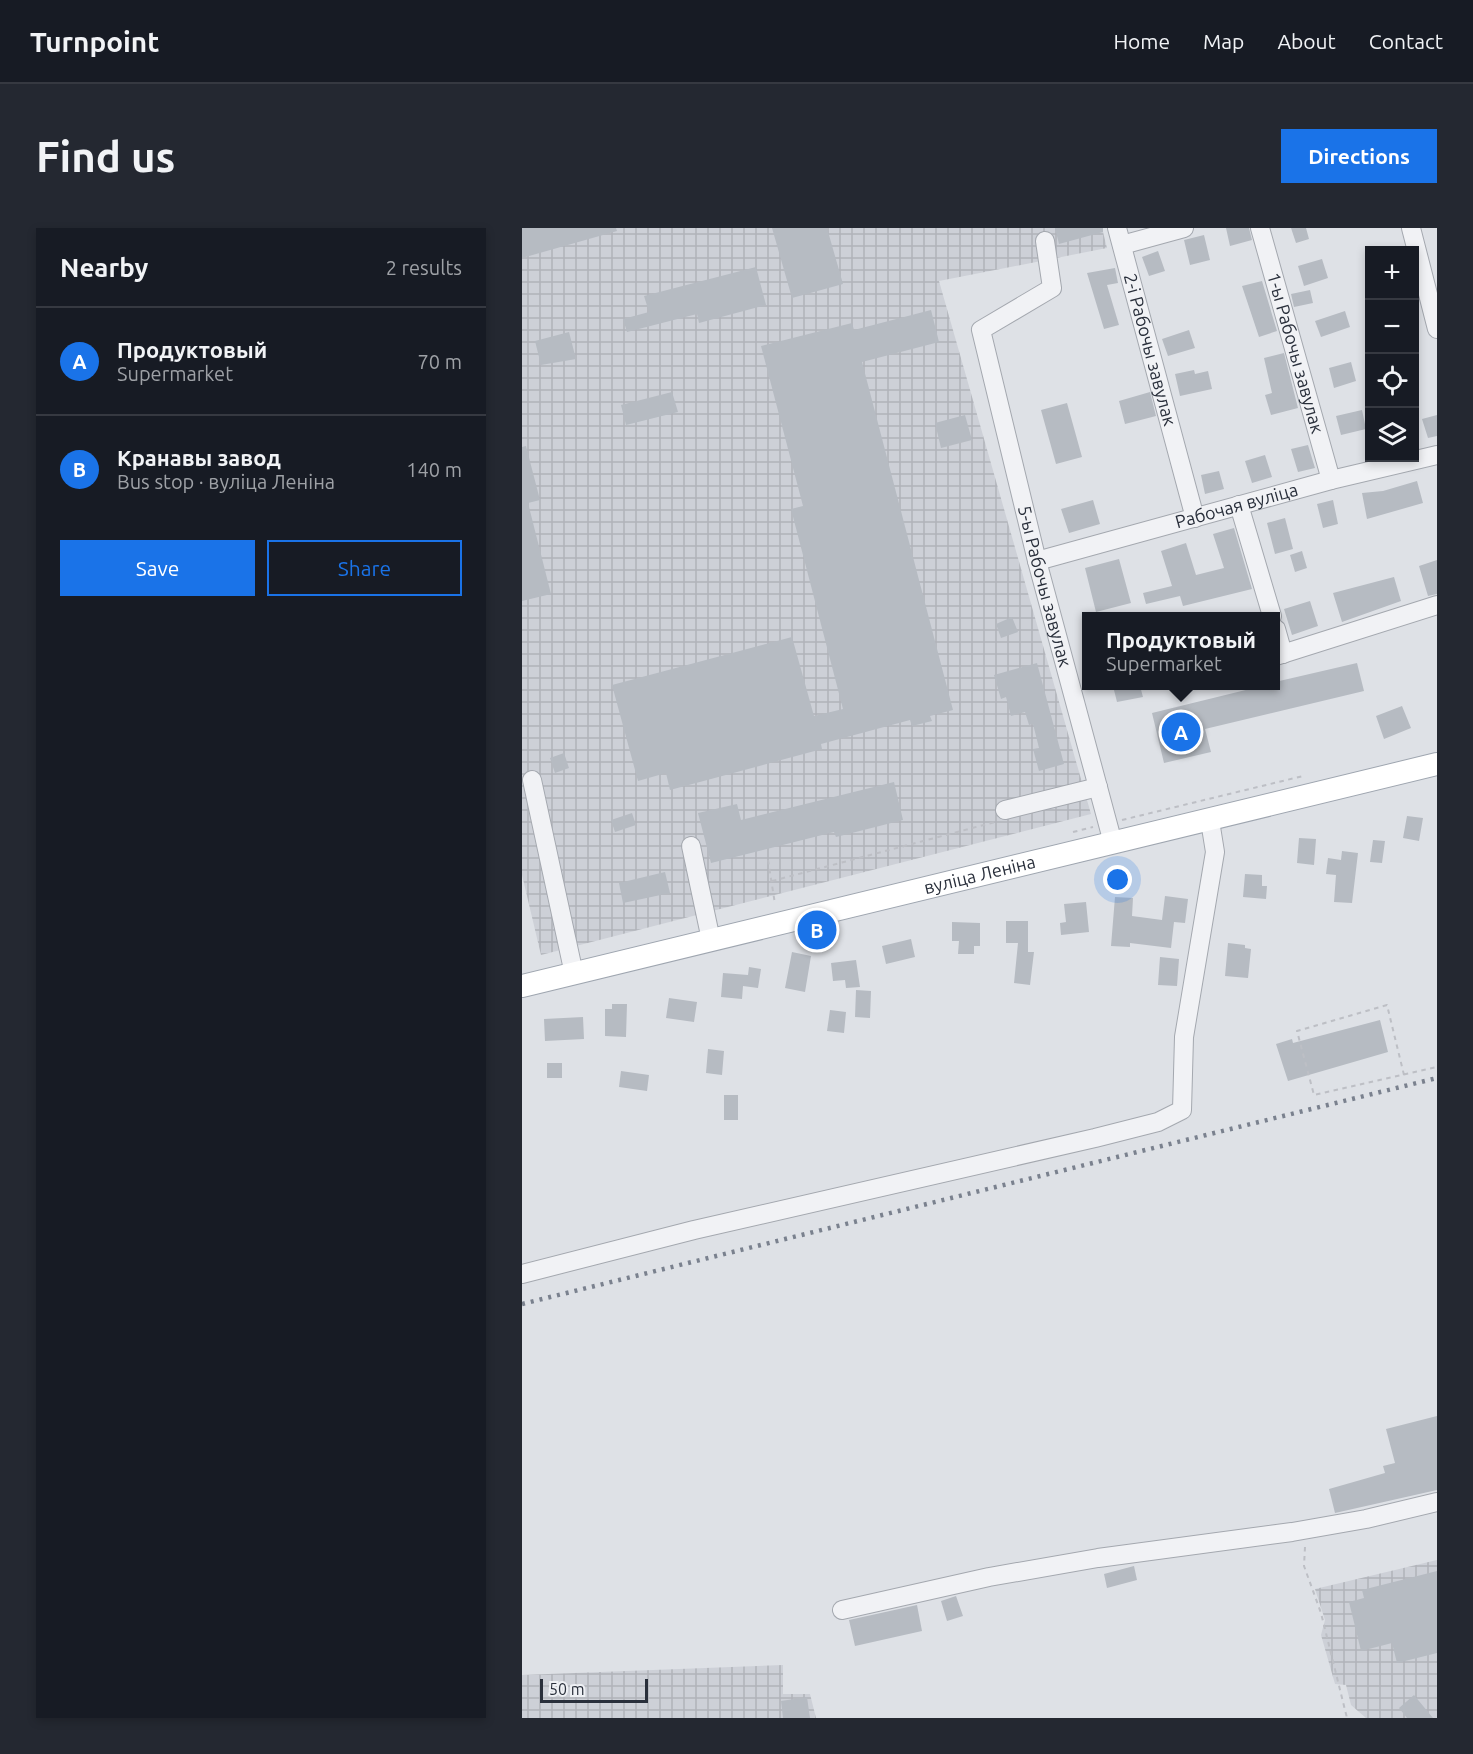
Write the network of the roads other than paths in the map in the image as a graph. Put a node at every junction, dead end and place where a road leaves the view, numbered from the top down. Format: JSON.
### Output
{"nodes":[{"id":1,"x":1184,"y":228,"type":"edge"},
{"id":2,"x":1260,"y":228,"type":"edge"},
{"id":3,"x":1411,"y":228,"type":"edge"},
{"id":4,"x":1119,"y":237,"type":"edge"},
{"id":5,"x":1045,"y":241,"type":"dead end"},
{"id":6,"x":1437,"y":329,"type":"edge"},
{"id":7,"x":1437,"y":455,"type":"edge"},
{"id":8,"x":1331,"y":480,"type":"junction"},
{"id":9,"x":1239,"y":505,"type":"junction"},
{"id":10,"x":1195,"y":518,"type":"junction"},
{"id":11,"x":1037,"y":561,"type":"junction"},
{"id":12,"x":1437,"y":605,"type":"edge"},
{"id":13,"x":1271,"y":612,"type":"edge"},
{"id":14,"x":1280,"y":655,"type":"edge"},
{"id":15,"x":1437,"y":764,"type":"edge"},
{"id":16,"x":532,"y":780,"type":"dead end"},
{"id":17,"x":1098,"y":787,"type":"junction"},
{"id":18,"x":1005,"y":810,"type":"road end"},
{"id":19,"x":1210,"y":821,"type":"junction"},
{"id":20,"x":1113,"y":843,"type":"junction"},
{"id":21,"x":691,"y":846,"type":"dead end"},
{"id":22,"x":711,"y":940,"type":"junction"},
{"id":23,"x":574,"y":974,"type":"junction"},
{"id":24,"x":522,"y":986,"type":"edge"},
{"id":25,"x":522,"y":1274,"type":"edge"},
{"id":26,"x":1437,"y":1502,"type":"edge"},
{"id":27,"x":842,"y":1610,"type":"dead end"}],
"edges":[{"from":1,"to":4,"type":"street","name":"2-і Рабочы завулак"},
{"from":2,"to":8,"type":"street","name":"1-ы Рабочы завулак"},
{"from":3,"to":6,"type":"street"},
{"from":4,"to":10,"type":"street","name":"2-і Рабочы завулак"},
{"from":5,"to":11,"type":"street","name":"5-ы Рабочы завулак"},
{"from":7,"to":8,"type":"street","name":"Рабочая вуліца"},
{"from":8,"to":9,"type":"street","name":"Рабочая вуліца"},
{"from":9,"to":10,"type":"street","name":"Рабочая вуліца"},
{"from":9,"to":13,"type":"street"},
{"from":10,"to":11,"type":"street","name":"Рабочая вуліца"},
{"from":11,"to":17,"type":"street","name":"5-ы Рабочы завулак"},
{"from":12,"to":14,"type":"street"},
{"from":15,"to":19,"type":"main road","name":"вуліца Леніна"},
{"from":16,"to":23,"type":"street"},
{"from":17,"to":18,"type":"street"},
{"from":17,"to":20,"type":"street","name":"5-ы Рабочы завулак"},
{"from":19,"to":20,"type":"main road","name":"вуліца Леніна"},
{"from":19,"to":25,"type":"street"},
{"from":20,"to":22,"type":"main road","name":"вуліца Леніна"},
{"from":21,"to":22,"type":"street"},
{"from":22,"to":23,"type":"main road","name":"вуліца Леніна"},
{"from":23,"to":24,"type":"main road","name":"вуліца Леніна"},
{"from":26,"to":27,"type":"street"}]}
